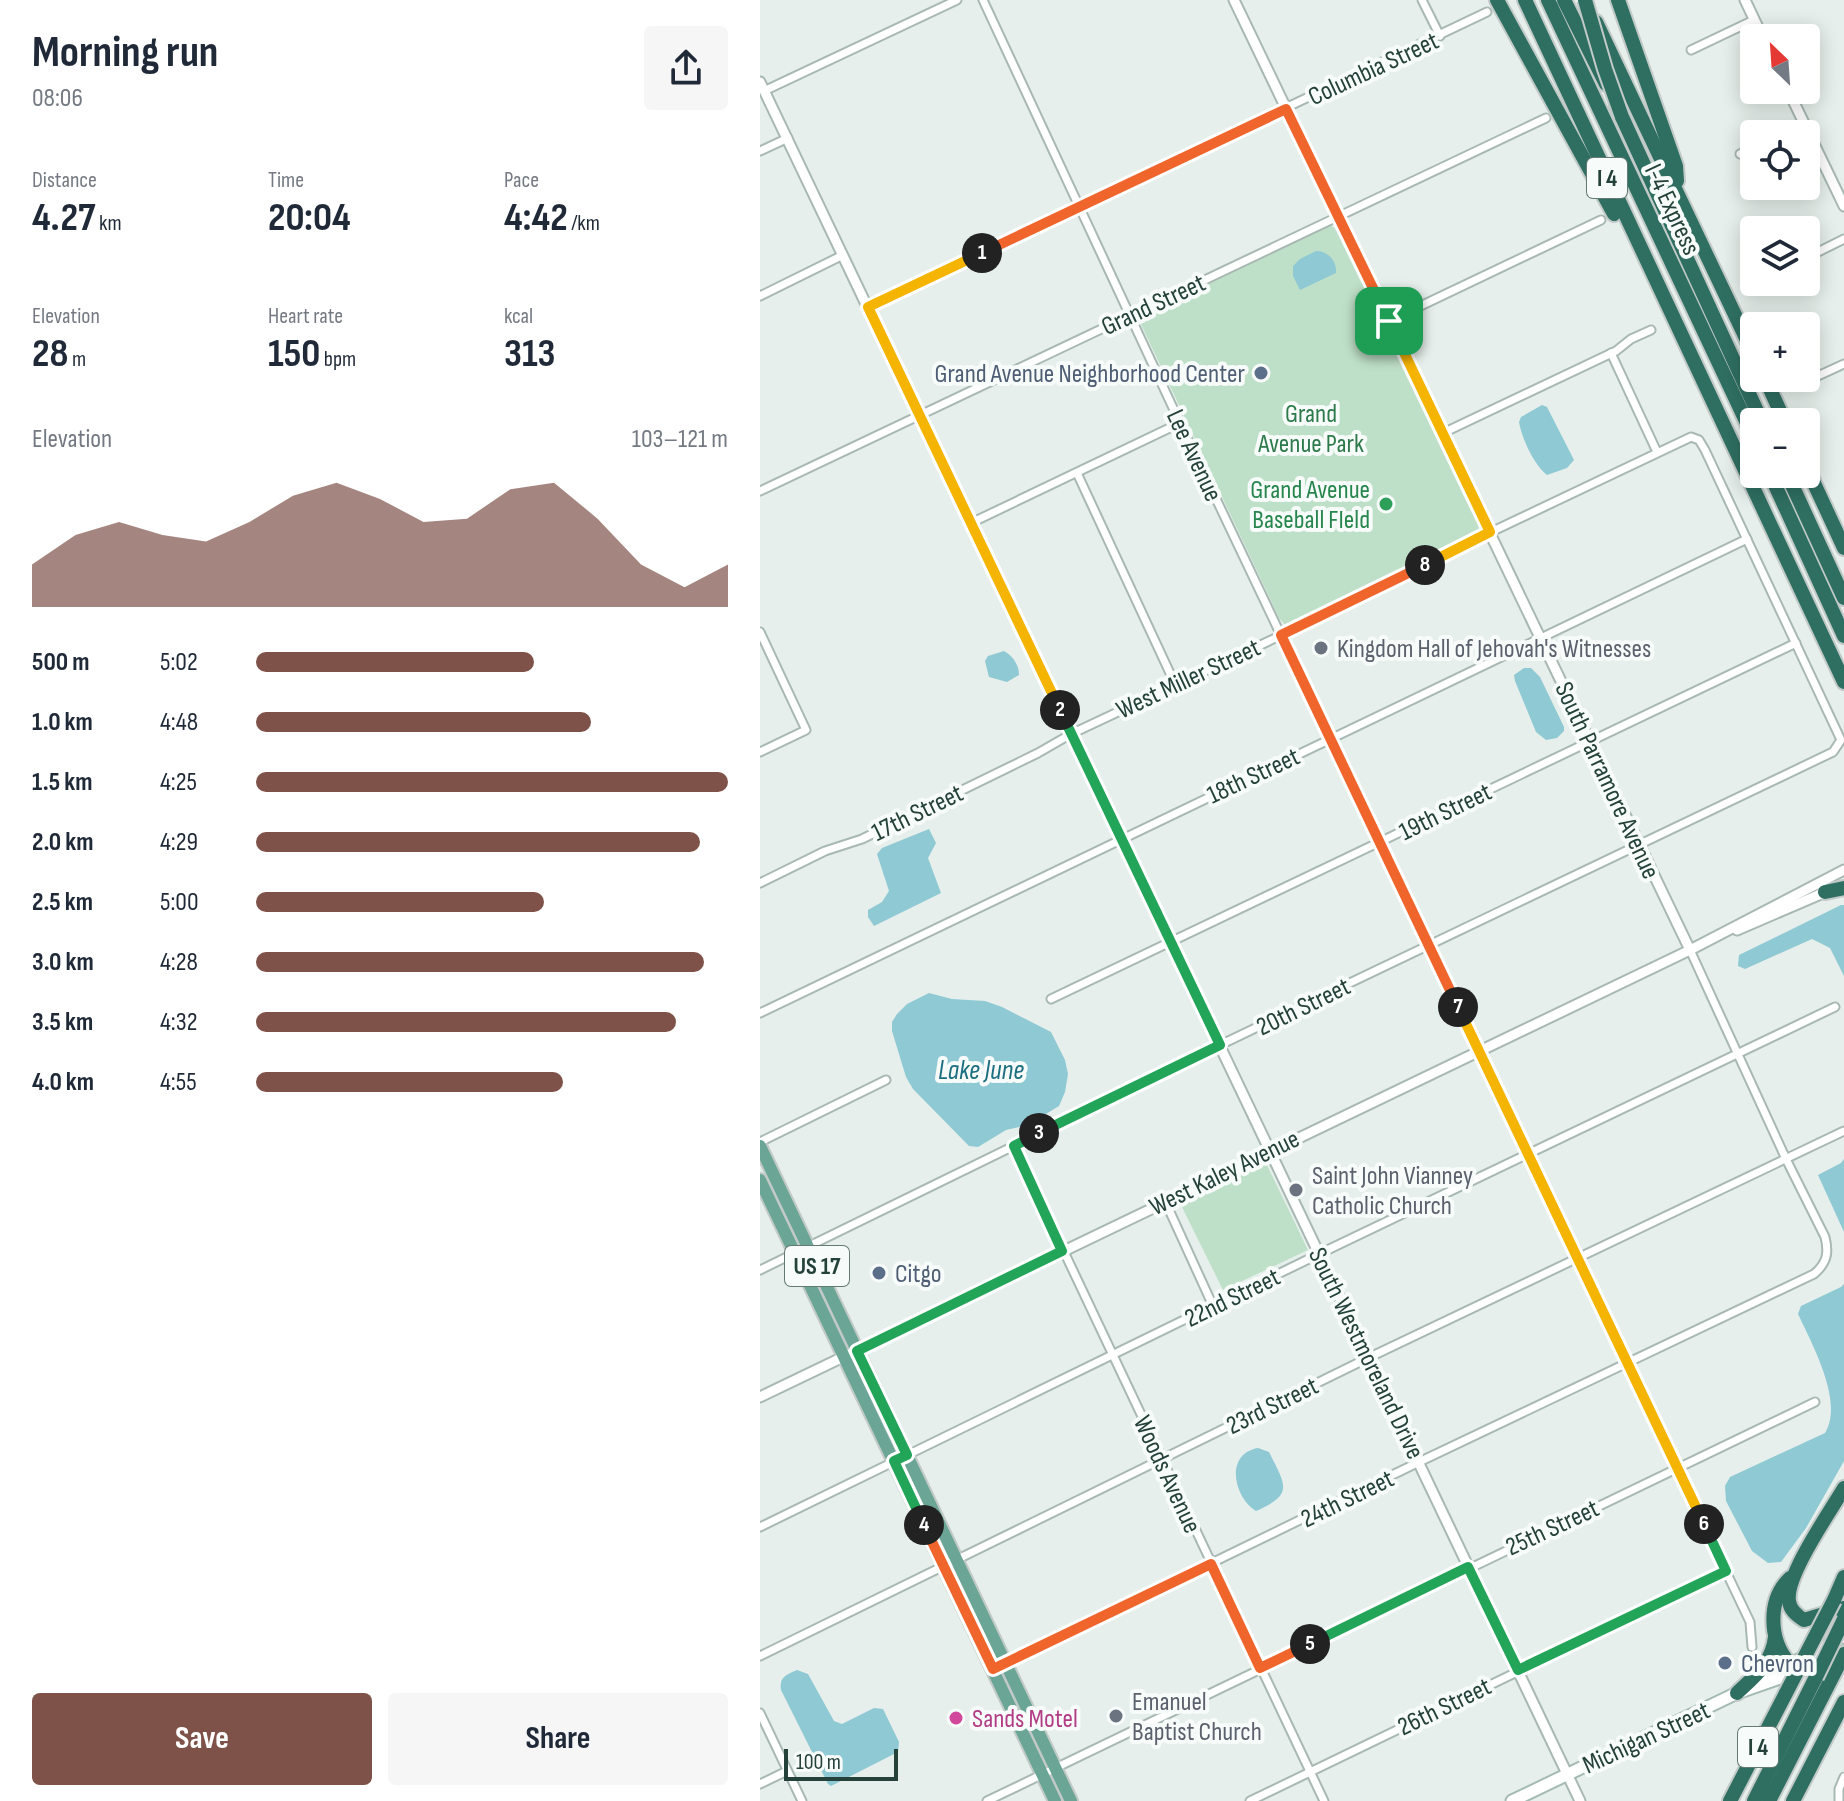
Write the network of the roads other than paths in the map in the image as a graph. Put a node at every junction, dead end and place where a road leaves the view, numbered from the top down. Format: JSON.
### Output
{"nodes":[{"id":1,"x":957,"y":0,"type":"edge"},
{"id":2,"x":983,"y":0,"type":"edge"},
{"id":3,"x":1234,"y":0,"type":"edge"},
{"id":4,"x":1422,"y":0,"type":"edge"},
{"id":5,"x":1525,"y":0,"type":"edge"},
{"id":6,"x":1548,"y":0,"type":"edge"},
{"id":7,"x":1564,"y":0,"type":"edge"},
{"id":8,"x":1585,"y":0,"type":"edge"},
{"id":9,"x":1618,"y":0,"type":"edge"},
{"id":10,"x":1745,"y":0,"type":"edge"},
{"id":11,"x":1495,"y":4,"type":"edge"},
{"id":12,"x":1754,"y":20,"type":"junction"},
{"id":13,"x":1756,"y":24,"type":"edge"},
{"id":14,"x":1440,"y":36,"type":"junction"},
{"id":15,"x":1691,"y":50,"type":"dead end"},
{"id":16,"x":762,"y":87,"type":"edge"},
{"id":17,"x":1286,"y":109,"type":"junction"},
{"id":18,"x":1622,"y":117,"type":"junction"},
{"id":19,"x":1546,"y":118,"type":"dead end"},
{"id":20,"x":788,"y":138,"type":"junction"},
{"id":21,"x":760,"y":151,"type":"edge"},
{"id":22,"x":1820,"y":157,"type":"edge"},
{"id":23,"x":1679,"y":193,"type":"junction"},
{"id":24,"x":1844,"y":206,"type":"edge"},
{"id":25,"x":1079,"y":207,"type":"junction"},
{"id":26,"x":1337,"y":216,"type":"junction"},
{"id":27,"x":1601,"y":220,"type":"dead end"},
{"id":28,"x":1844,"y":239,"type":"edge"},
{"id":29,"x":1820,"y":251,"type":"edge"},
{"id":30,"x":843,"y":255,"type":"junction"},
{"id":31,"x":760,"y":296,"type":"edge"},
{"id":32,"x":868,"y":307,"type":"junction"},
{"id":33,"x":1129,"y":315,"type":"junction"},
{"id":34,"x":1389,"y":321,"type":"junction"},
{"id":35,"x":1740,"y":325,"type":"edge"},
{"id":36,"x":1651,"y":330,"type":"dead end"},
{"id":37,"x":1611,"y":353,"type":"junction"},
{"id":38,"x":1690,"y":355,"type":"junction"},
{"id":39,"x":1844,"y":364,"type":"edge"},
{"id":40,"x":1820,"y":375,"type":"edge"},
{"id":41,"x":1740,"y":408,"type":"edge"},
{"id":42,"x":1756,"y":408,"type":"edge"},
{"id":43,"x":918,"y":414,"type":"junction"},
{"id":44,"x":1180,"y":423,"type":"junction"},
{"id":45,"x":1443,"y":433,"type":"junction"},
{"id":46,"x":1657,"y":452,"type":"junction"},
{"id":47,"x":1077,"y":473,"type":"junction"},
{"id":48,"x":1776,"y":488,"type":"edge"},
{"id":49,"x":1793,"y":488,"type":"edge"},
{"id":50,"x":1816,"y":488,"type":"edge"},
{"id":51,"x":760,"y":491,"type":"edge"},
{"id":52,"x":971,"y":523,"type":"junction"},
{"id":53,"x":1490,"y":532,"type":"junction"},
{"id":54,"x":1747,"y":539,"type":"junction"},
{"id":55,"x":1844,"y":548,"type":"edge"},
{"id":56,"x":1844,"y":598,"type":"edge"},
{"id":57,"x":760,"y":632,"type":"edge"},
{"id":58,"x":1281,"y":635,"type":"junction"},
{"id":59,"x":1844,"y":636,"type":"edge"},
{"id":60,"x":1540,"y":639,"type":"junction"},
{"id":61,"x":1796,"y":643,"type":"junction"},
{"id":62,"x":1844,"y":682,"type":"edge"},
{"id":63,"x":1175,"y":684,"type":"junction"},
{"id":64,"x":1071,"y":734,"type":"junction"},
{"id":65,"x":1330,"y":739,"type":"junction"},
{"id":66,"x":1590,"y":742,"type":"junction"},
{"id":67,"x":760,"y":752,"type":"edge"},
{"id":68,"x":1121,"y":838,"type":"junction"},
{"id":69,"x":1379,"y":843,"type":"junction"},
{"id":70,"x":1639,"y":845,"type":"junction"},
{"id":71,"x":1844,"y":870,"type":"edge"},
{"id":72,"x":760,"y":883,"type":"edge"},
{"id":73,"x":1844,"y":886,"type":"edge"},
{"id":74,"x":1825,"y":892,"type":"joint"},
{"id":75,"x":1171,"y":943,"type":"junction"},
{"id":76,"x":1428,"y":946,"type":"junction"},
{"id":77,"x":1690,"y":950,"type":"junction"},
{"id":78,"x":1051,"y":999,"type":"dead end"},
{"id":79,"x":1835,"y":1007,"type":"dead end"},
{"id":80,"x":760,"y":1013,"type":"edge"},
{"id":81,"x":1220,"y":1045,"type":"junction"},
{"id":82,"x":1478,"y":1051,"type":"junction"},
{"id":83,"x":1738,"y":1054,"type":"junction"},
{"id":84,"x":886,"y":1080,"type":"dead end"},
{"id":85,"x":1844,"y":1131,"type":"edge"},
{"id":86,"x":760,"y":1144,"type":"edge"},
{"id":87,"x":1014,"y":1146,"type":"junction"},
{"id":88,"x":1271,"y":1150,"type":"junction"},
{"id":89,"x":1527,"y":1156,"type":"junction"},
{"id":90,"x":1786,"y":1159,"type":"junction"},
{"id":91,"x":760,"y":1180,"type":"edge"},
{"id":92,"x":1165,"y":1201,"type":"junction"},
{"id":93,"x":808,"y":1247,"type":"junction"},
{"id":94,"x":1062,"y":1251,"type":"junction"},
{"id":95,"x":794,"y":1253,"type":"junction"},
{"id":96,"x":1319,"y":1254,"type":"junction"},
{"id":97,"x":1578,"y":1259,"type":"junction"},
{"id":98,"x":1826,"y":1259,"type":"joint"},
{"id":99,"x":760,"y":1270,"type":"edge"},
{"id":100,"x":1213,"y":1306,"type":"junction"},
{"id":101,"x":857,"y":1351,"type":"junction"},
{"id":102,"x":844,"y":1356,"type":"junction"},
{"id":103,"x":1112,"y":1356,"type":"junction"},
{"id":104,"x":1368,"y":1358,"type":"junction"},
{"id":105,"x":1627,"y":1362,"type":"junction"},
{"id":106,"x":760,"y":1397,"type":"edge"},
{"id":107,"x":1815,"y":1402,"type":"dead end"},
{"id":108,"x":907,"y":1455,"type":"junction"},
{"id":109,"x":1161,"y":1460,"type":"junction"},
{"id":110,"x":894,"y":1461,"type":"junction"},
{"id":111,"x":1419,"y":1462,"type":"junction"},
{"id":112,"x":1677,"y":1468,"type":"junction"},
{"id":113,"x":1844,"y":1488,"type":"edge"},
{"id":114,"x":760,"y":1527,"type":"edge"},
{"id":115,"x":957,"y":1559,"type":"junction"},
{"id":116,"x":1211,"y":1564,"type":"junction"},
{"id":117,"x":943,"y":1565,"type":"junction"},
{"id":118,"x":1468,"y":1567,"type":"junction"},
{"id":119,"x":1726,"y":1571,"type":"junction"},
{"id":120,"x":1793,"y":1576,"type":"junction"},
{"id":121,"x":1844,"y":1577,"type":"edge"},
{"id":122,"x":1839,"y":1604,"type":"edge"},
{"id":123,"x":1844,"y":1619,"type":"edge"},
{"id":124,"x":1775,"y":1636,"type":"junction"},
{"id":125,"x":1844,"y":1636,"type":"edge"},
{"id":126,"x":1752,"y":1647,"type":"dead end"},
{"id":127,"x":760,"y":1656,"type":"edge"},
{"id":128,"x":1842,"y":1656,"type":"edge"},
{"id":129,"x":1006,"y":1663,"type":"junction"},
{"id":130,"x":1789,"y":1663,"type":"junction"},
{"id":131,"x":1260,"y":1668,"type":"junction"},
{"id":132,"x":993,"y":1669,"type":"junction"},
{"id":133,"x":1518,"y":1670,"type":"junction"},
{"id":134,"x":1811,"y":1672,"type":"junction"},
{"id":135,"x":1737,"y":1693,"type":"junction"},
{"id":136,"x":1844,"y":1702,"type":"edge"},
{"id":137,"x":760,"y":1713,"type":"edge"},
{"id":138,"x":1055,"y":1768,"type":"junction"},
{"id":139,"x":787,"y":1771,"type":"junction"},
{"id":140,"x":1310,"y":1771,"type":"junction"},
{"id":141,"x":1043,"y":1774,"type":"junction"},
{"id":142,"x":1567,"y":1774,"type":"junction"},
{"id":143,"x":1844,"y":1777,"type":"edge"},
{"id":144,"x":760,"y":1784,"type":"edge"},
{"id":145,"x":802,"y":1801,"type":"edge"},
{"id":146,"x":987,"y":1801,"type":"edge"},
{"id":147,"x":1055,"y":1801,"type":"edge"},
{"id":148,"x":1071,"y":1801,"type":"edge"},
{"id":149,"x":1250,"y":1801,"type":"edge"},
{"id":150,"x":1324,"y":1801,"type":"edge"},
{"id":151,"x":1512,"y":1801,"type":"edge"},
{"id":152,"x":1580,"y":1801,"type":"edge"},
{"id":153,"x":1730,"y":1801,"type":"edge"},
{"id":154,"x":1754,"y":1801,"type":"edge"},
{"id":155,"x":1769,"y":1801,"type":"edge"},
{"id":156,"x":1793,"y":1801,"type":"edge"},
{"id":157,"x":1839,"y":1801,"type":"edge"}],
"edges":[{"from":1,"to":16,"type":"street"},
{"from":2,"to":25,"type":"street","name":"Lee Avenue"},
{"from":3,"to":17,"type":"street","name":"South Parramore Avenue"},
{"from":4,"to":14,"type":"street"},
{"from":5,"to":38,"type":"highway","number":"I 4"},
{"from":6,"to":41,"type":"highway","name":"I-4 Express"},
{"from":7,"to":18,"type":"highway","name":"I-4 Express","bridge":true},
{"from":8,"to":18,"type":"highway","bridge":true},
{"from":8,"to":23,"type":"highway","number":"I 4"},
{"from":9,"to":23,"type":"highway"},
{"from":10,"to":12,"type":"street"},
{"from":11,"to":14,"type":"street","name":"Columbia Street"},
{"from":11,"to":38,"type":"highway"},
{"from":12,"to":13,"type":"street"},
{"from":12,"to":15,"type":"street"},
{"from":14,"to":17,"type":"street","name":"Columbia Street"},
{"from":16,"to":20,"type":"street","name":"South Westmoreland Drive"},
{"from":17,"to":25,"type":"street","name":"Columbia Street"},
{"from":17,"to":26,"type":"street","name":"South Parramore Avenue"},
{"from":18,"to":42,"type":"highway","name":"I-4 Express"},
{"from":19,"to":26,"type":"street","name":"Grand Street"},
{"from":20,"to":21,"type":"street"},
{"from":20,"to":30,"type":"street","name":"South Westmoreland Drive"},
{"from":22,"to":24,"type":"street"},
{"from":23,"to":35,"type":"highway","number":"I 4"},
{"from":25,"to":32,"type":"street","name":"Columbia Street"},
{"from":25,"to":33,"type":"street","name":"Lee Avenue"},
{"from":26,"to":33,"type":"street","name":"Grand Street"},
{"from":26,"to":34,"type":"street","name":"South Parramore Avenue"},
{"from":27,"to":34,"type":"street"},
{"from":28,"to":29,"type":"street"},
{"from":30,"to":31,"type":"street"},
{"from":30,"to":32,"type":"street","name":"South Westmoreland Drive"},
{"from":32,"to":43,"type":"street","name":"South Westmoreland Drive"},
{"from":33,"to":43,"type":"street","name":"Grand Street"},
{"from":33,"to":44,"type":"street","name":"Lee Avenue"},
{"from":34,"to":45,"type":"street","name":"South Parramore Avenue"},
{"from":36,"to":37,"type":"street"},
{"from":37,"to":45,"type":"street"},
{"from":37,"to":46,"type":"street"},
{"from":38,"to":62,"type":"highway","number":"I 4"},
{"from":39,"to":40,"type":"street"},
{"from":43,"to":51,"type":"street","name":"Grand Street"},
{"from":43,"to":52,"type":"street","name":"South Westmoreland Drive"},
{"from":44,"to":47,"type":"street"},
{"from":44,"to":58,"type":"street","name":"Lee Avenue"},
{"from":45,"to":53,"type":"street","name":"South Parramore Avenue"},
{"from":46,"to":53,"type":"street","name":"West Miller Street"},
{"from":46,"to":54,"type":"street","name":"West Miller Street"},
{"from":47,"to":52,"type":"street"},
{"from":47,"to":63,"type":"street"},
{"from":48,"to":59,"type":"highway"},
{"from":49,"to":56,"type":"highway"},
{"from":50,"to":55,"type":"highway"},
{"from":52,"to":64,"type":"street","name":"South Westmoreland Drive"},
{"from":53,"to":58,"type":"street","name":"West Miller Street"},
{"from":53,"to":60,"type":"street","name":"South Parramore Avenue"},
{"from":54,"to":60,"type":"street","name":"18th Street"},
{"from":54,"to":61,"type":"street"},
{"from":57,"to":67,"type":"street"},
{"from":58,"to":63,"type":"street","name":"West Miller Street"},
{"from":58,"to":65,"type":"street","name":"Lee Avenue"},
{"from":60,"to":65,"type":"street","name":"18th Street"},
{"from":60,"to":66,"type":"street","name":"South Parramore Avenue"},
{"from":61,"to":66,"type":"street","name":"19th Street"},
{"from":61,"to":70,"type":"street","name":"20th Street"},
{"from":63,"to":64,"type":"street","name":"West Miller Street"},
{"from":64,"to":68,"type":"street","name":"South Westmoreland Drive"},
{"from":64,"to":72,"type":"street","name":"17th Street"},
{"from":65,"to":68,"type":"street","name":"18th Street"},
{"from":65,"to":69,"type":"street","name":"Lee Avenue"},
{"from":66,"to":69,"type":"street","name":"19th Street"},
{"from":66,"to":70,"type":"street","name":"South Parramore Avenue"},
{"from":68,"to":75,"type":"street","name":"South Westmoreland Drive"},
{"from":68,"to":80,"type":"street","name":"18th Street"},
{"from":69,"to":75,"type":"street","name":"19th Street"},
{"from":69,"to":76,"type":"street","name":"Lee Avenue"},
{"from":70,"to":76,"type":"street","name":"20th Street"},
{"from":70,"to":77,"type":"street","name":"South Parramore Avenue"},
{"from":71,"to":77,"type":"street"},
{"from":73,"to":74,"type":"highway"},
{"from":74,"to":77,"type":"street"},
{"from":75,"to":78,"type":"street","name":"19th Street"},
{"from":75,"to":81,"type":"street","name":"South Westmoreland Drive"},
{"from":76,"to":81,"type":"street","name":"20th Street"},
{"from":76,"to":82,"type":"street","name":"Lee Avenue"},
{"from":77,"to":82,"type":"street","name":"West Kaley Avenue"},
{"from":77,"to":83,"type":"street","name":"South Parramore Avenue"},
{"from":79,"to":83,"type":"street","name":"22nd Street"},
{"from":81,"to":87,"type":"street","name":"20th Street"},
{"from":81,"to":88,"type":"street","name":"South Westmoreland Drive"},
{"from":82,"to":88,"type":"street","name":"West Kaley Avenue"},
{"from":82,"to":89,"type":"street","name":"Lee Avenue"},
{"from":83,"to":89,"type":"street","name":"22nd Street"},
{"from":83,"to":90,"type":"street","name":"South Parramore Avenue"},
{"from":84,"to":86,"type":"street"},
{"from":85,"to":90,"type":"street","name":"23rd Street"},
{"from":86,"to":93,"type":"main road","number":"US 17"},
{"from":87,"to":93,"type":"street","name":"20th Street"},
{"from":87,"to":94,"type":"street","name":"Woods Avenue"},
{"from":88,"to":92,"type":"street","name":"West Kaley Avenue"},
{"from":88,"to":96,"type":"street","name":"South Westmoreland Drive"},
{"from":89,"to":96,"type":"street","name":"22nd Street"},
{"from":89,"to":97,"type":"street","name":"Lee Avenue"},
{"from":90,"to":97,"type":"street","name":"23rd Street"},
{"from":90,"to":98,"type":"street","name":"South Parramore Avenue"},
{"from":91,"to":95,"type":"main road","number":"US 17"},
{"from":92,"to":94,"type":"street","name":"West Kaley Avenue"},
{"from":92,"to":100,"type":"street"},
{"from":93,"to":95,"type":"street","name":"20th Street"},
{"from":93,"to":101,"type":"main road","number":"US 17"},
{"from":94,"to":101,"type":"street","name":"West Kaley Avenue"},
{"from":94,"to":103,"type":"street","name":"Woods Avenue"},
{"from":95,"to":99,"type":"street","name":"20th Street"},
{"from":95,"to":102,"type":"main road","number":"US 17"},
{"from":96,"to":100,"type":"street","name":"22nd Street"},
{"from":96,"to":104,"type":"street","name":"South Westmoreland Drive"},
{"from":97,"to":104,"type":"street","name":"23rd Street"},
{"from":97,"to":105,"type":"street","name":"Lee Avenue"},
{"from":98,"to":105,"type":"street","name":"24th Street"},
{"from":100,"to":103,"type":"street","name":"22nd Street"},
{"from":101,"to":102,"type":"street","name":"West Kaley Avenue"},
{"from":101,"to":108,"type":"main road","number":"US 17"},
{"from":102,"to":106,"type":"street","name":"West Kaley Avenue"},
{"from":102,"to":110,"type":"main road","number":"US 17"},
{"from":103,"to":108,"type":"street","name":"22nd Street"},
{"from":103,"to":109,"type":"street","name":"Woods Avenue"},
{"from":104,"to":109,"type":"street","name":"23rd Street"},
{"from":104,"to":111,"type":"street","name":"South Westmoreland Drive"},
{"from":105,"to":111,"type":"street","name":"24th Street"},
{"from":105,"to":112,"type":"street","name":"Lee Avenue"},
{"from":107,"to":112,"type":"street","name":"25th Street"},
{"from":108,"to":110,"type":"street","name":"22nd Street"},
{"from":108,"to":115,"type":"main road","number":"US 17"},
{"from":109,"to":115,"type":"street","name":"23rd Street"},
{"from":109,"to":116,"type":"street","name":"Woods Avenue"},
{"from":110,"to":114,"type":"street","name":"22nd Street"},
{"from":110,"to":117,"type":"main road","number":"US 17"},
{"from":111,"to":116,"type":"street","name":"24th Street"},
{"from":111,"to":118,"type":"street","name":"South Westmoreland Drive"},
{"from":112,"to":118,"type":"street","name":"25th Street"},
{"from":112,"to":119,"type":"street","name":"Lee Avenue"},
{"from":113,"to":120,"type":"highway"},
{"from":115,"to":117,"type":"street","name":"23rd Street"},
{"from":115,"to":129,"type":"main road","number":"US 17"},
{"from":116,"to":129,"type":"street","name":"24th Street"},
{"from":116,"to":131,"type":"street","name":"Woods Avenue"},
{"from":117,"to":127,"type":"street","name":"23rd Street"},
{"from":117,"to":132,"type":"main road","number":"US 17"},
{"from":118,"to":131,"type":"street","name":"25th Street"},
{"from":118,"to":133,"type":"street","name":"South Westmoreland Drive"},
{"from":119,"to":126,"type":"street","name":"Lee Avenue"},
{"from":119,"to":133,"type":"street","name":"26th Street"},
{"from":120,"to":122,"type":"highway"},
{"from":120,"to":124,"type":"highway"},
{"from":121,"to":122,"type":"highway","number":"I 4"},
{"from":122,"to":153,"type":"highway","number":"I 4","bridge":true},
{"from":123,"to":134,"type":"highway","bridge":true},
{"from":124,"to":130,"type":"highway"},
{"from":124,"to":135,"type":"highway"},
{"from":125,"to":130,"type":"main road","name":"Michigan Street"},
{"from":128,"to":134,"type":"main road","name":"Michigan Street"},
{"from":128,"to":155,"type":"highway"},
{"from":129,"to":132,"type":"street","name":"24th Street"},
{"from":129,"to":138,"type":"main road","number":"US 17"},
{"from":130,"to":134,"type":"highway"},
{"from":130,"to":135,"type":"main road","name":"Michigan Street"},
{"from":131,"to":138,"type":"street","name":"25th Street"},
{"from":131,"to":140,"type":"street","name":"Woods Avenue"},
{"from":132,"to":141,"type":"main road","number":"US 17"},
{"from":133,"to":140,"type":"street","name":"26th Street"},
{"from":133,"to":142,"type":"street","name":"South Westmoreland Drive"},
{"from":134,"to":135,"type":"main road","name":"Michigan Street"},
{"from":134,"to":154,"type":"highway"},
{"from":135,"to":142,"type":"main road","name":"Michigan Street"},
{"from":136,"to":156,"type":"highway","number":"I 4"},
{"from":137,"to":139,"type":"street"},
{"from":138,"to":141,"type":"street","name":"25th Street"},
{"from":138,"to":148,"type":"main road","number":"US 17"},
{"from":139,"to":144,"type":"street"},
{"from":139,"to":145,"type":"street"},
{"from":140,"to":149,"type":"street","name":"26th Street"},
{"from":140,"to":150,"type":"street","name":"Woods Avenue"},
{"from":141,"to":146,"type":"street","name":"25th Street"},
{"from":141,"to":147,"type":"main road","number":"US 17"},
{"from":142,"to":151,"type":"main road","name":"Michigan Street"},
{"from":142,"to":152,"type":"street","name":"South Westmoreland Drive"},
{"from":143,"to":157,"type":"street"}]}
